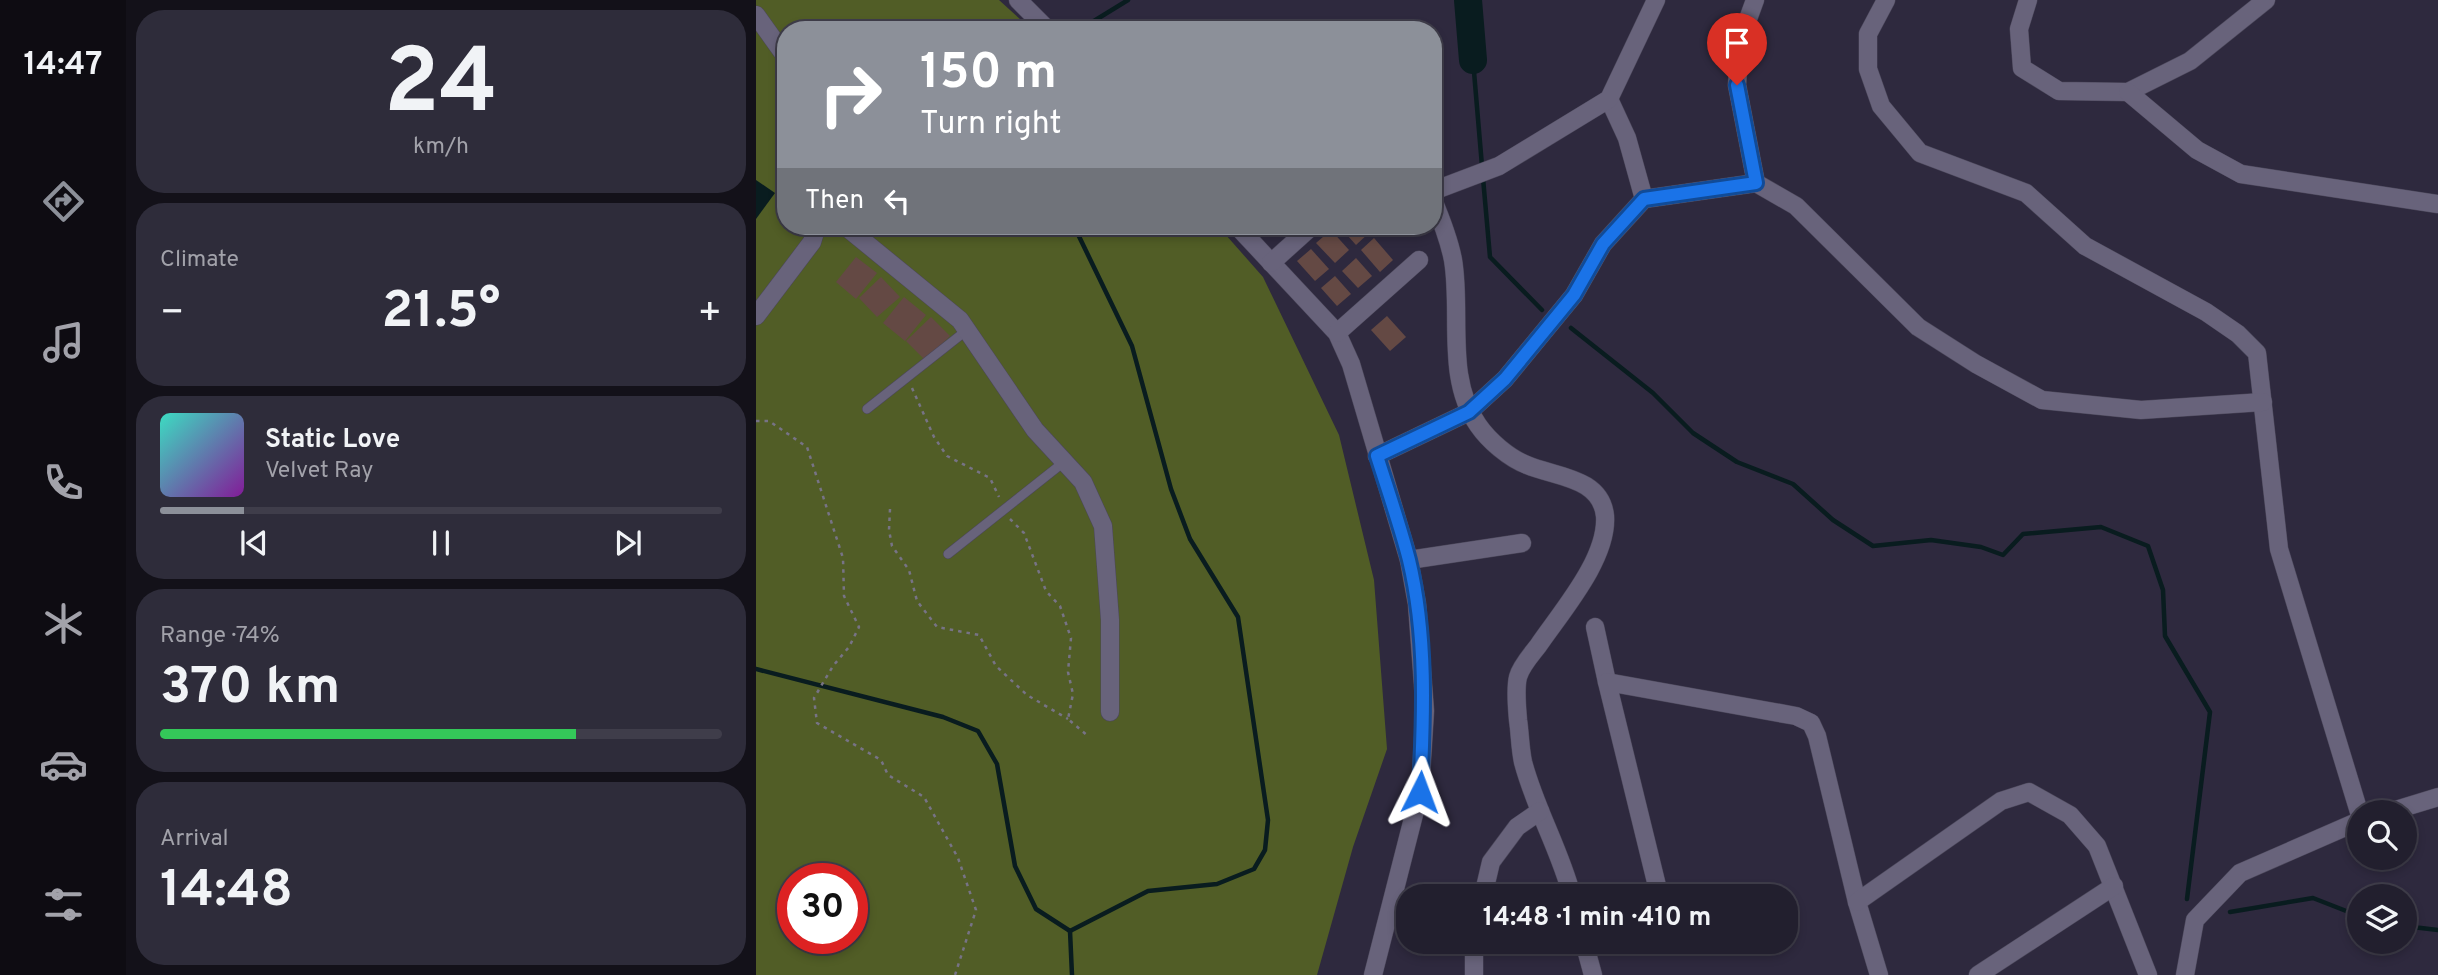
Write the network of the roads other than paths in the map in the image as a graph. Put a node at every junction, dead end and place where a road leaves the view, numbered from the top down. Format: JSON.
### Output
{"nodes":[{"id":1,"x":1018,"y":0,"type":"edge"},
{"id":2,"x":1656,"y":0,"type":"edge"},
{"id":3,"x":1755,"y":0,"type":"edge"},
{"id":4,"x":1886,"y":0,"type":"edge"},
{"id":5,"x":2028,"y":0,"type":"edge"},
{"id":6,"x":2266,"y":0,"type":"edge"},
{"id":7,"x":756,"y":15,"type":"edge"},
{"id":8,"x":1039,"y":21,"type":"edge"},
{"id":9,"x":777,"y":44,"type":"edge"},
{"id":10,"x":2128,"y":92,"type":"junction"},
{"id":11,"x":1609,"y":99,"type":"junction"},
{"id":12,"x":1756,"y":183,"type":"junction"},
{"id":13,"x":1442,"y":187,"type":"edge"},
{"id":14,"x":1644,"y":199,"type":"junction"},
{"id":15,"x":2438,"y":204,"type":"edge"},
{"id":16,"x":1442,"y":221,"type":"edge"},
{"id":17,"x":814,"y":235,"type":"edge"},
{"id":18,"x":856,"y":235,"type":"edge"},
{"id":19,"x":1245,"y":235,"type":"edge"},
{"id":20,"x":1302,"y":235,"type":"edge"},
{"id":21,"x":1419,"y":261,"type":"dead end"},
{"id":22,"x":1271,"y":263,"type":"junction"},
{"id":23,"x":756,"y":316,"type":"edge"},
{"id":24,"x":967,"y":330,"type":"junction"},
{"id":25,"x":1337,"y":333,"type":"junction"},
{"id":26,"x":2263,"y":402,"type":"junction"},
{"id":27,"x":867,"y":409,"type":"dead end"},
{"id":28,"x":1469,"y":412,"type":"junction"},
{"id":29,"x":1377,"y":456,"type":"junction"},
{"id":30,"x":1064,"y":461,"type":"junction"},
{"id":31,"x":1522,"y":543,"type":"dead end"},
{"id":32,"x":948,"y":554,"type":"dead end"},
{"id":33,"x":1409,"y":560,"type":"junction"},
{"id":34,"x":1594,"y":627,"type":"dead end"},
{"id":35,"x":1607,"y":682,"type":"junction"},
{"id":36,"x":1110,"y":712,"type":"dead end"},
{"id":37,"x":2438,"y":797,"type":"edge"},
{"id":38,"x":2355,"y":800,"type":"edge"},
{"id":39,"x":2417,"y":803,"type":"edge"},
{"id":40,"x":1540,"y":811,"type":"junction"},
{"id":41,"x":2347,"y":826,"type":"edge"},
{"id":42,"x":1485,"y":884,"type":"edge"},
{"id":43,"x":1569,"y":884,"type":"edge"},
{"id":44,"x":1657,"y":884,"type":"edge"},
{"id":45,"x":2114,"y":886,"type":"junction"},
{"id":46,"x":1857,"y":902,"type":"junction"},
{"id":47,"x":1474,"y":954,"type":"edge"},
{"id":48,"x":1587,"y":954,"type":"edge"},
{"id":49,"x":1373,"y":975,"type":"edge"},
{"id":50,"x":1474,"y":975,"type":"edge"},
{"id":51,"x":1593,"y":975,"type":"edge"},
{"id":52,"x":1880,"y":975,"type":"edge"},
{"id":53,"x":1978,"y":975,"type":"edge"},
{"id":54,"x":2148,"y":975,"type":"edge"},
{"id":55,"x":2185,"y":975,"type":"edge"}],
"edges":[{"from":1,"to":8,"type":"street"},
{"from":2,"to":11,"type":"street"},
{"from":3,"to":12,"type":"street"},
{"from":4,"to":26,"type":"street"},
{"from":5,"to":10,"type":"street"},
{"from":6,"to":10,"type":"street"},
{"from":7,"to":9,"type":"street"},
{"from":10,"to":15,"type":"street"},
{"from":11,"to":13,"type":"street"},
{"from":11,"to":14,"type":"street"},
{"from":12,"to":14,"type":"street"},
{"from":12,"to":26,"type":"street"},
{"from":14,"to":28,"type":"street"},
{"from":16,"to":28,"type":"street"},
{"from":17,"to":23,"type":"street"},
{"from":18,"to":24,"type":"street"},
{"from":19,"to":22,"type":"street"},
{"from":20,"to":22,"type":"street"},
{"from":21,"to":25,"type":"street"},
{"from":22,"to":25,"type":"street"},
{"from":24,"to":27,"type":"lane"},
{"from":24,"to":30,"type":"street"},
{"from":25,"to":29,"type":"street"},
{"from":26,"to":38,"type":"street"},
{"from":28,"to":29,"type":"street"},
{"from":28,"to":40,"type":"street"},
{"from":29,"to":33,"type":"street"},
{"from":30,"to":32,"type":"lane"},
{"from":30,"to":36,"type":"street"},
{"from":31,"to":33,"type":"street"},
{"from":33,"to":49,"type":"street"},
{"from":34,"to":35,"type":"street"},
{"from":35,"to":44,"type":"street"},
{"from":35,"to":46,"type":"street"},
{"from":37,"to":39,"type":"street"},
{"from":40,"to":42,"type":"street"},
{"from":40,"to":43,"type":"street"},
{"from":41,"to":55,"type":"street"},
{"from":45,"to":46,"type":"street"},
{"from":45,"to":53,"type":"street"},
{"from":45,"to":54,"type":"street"},
{"from":46,"to":52,"type":"street"},
{"from":47,"to":50,"type":"street"},
{"from":48,"to":51,"type":"street"}]}
